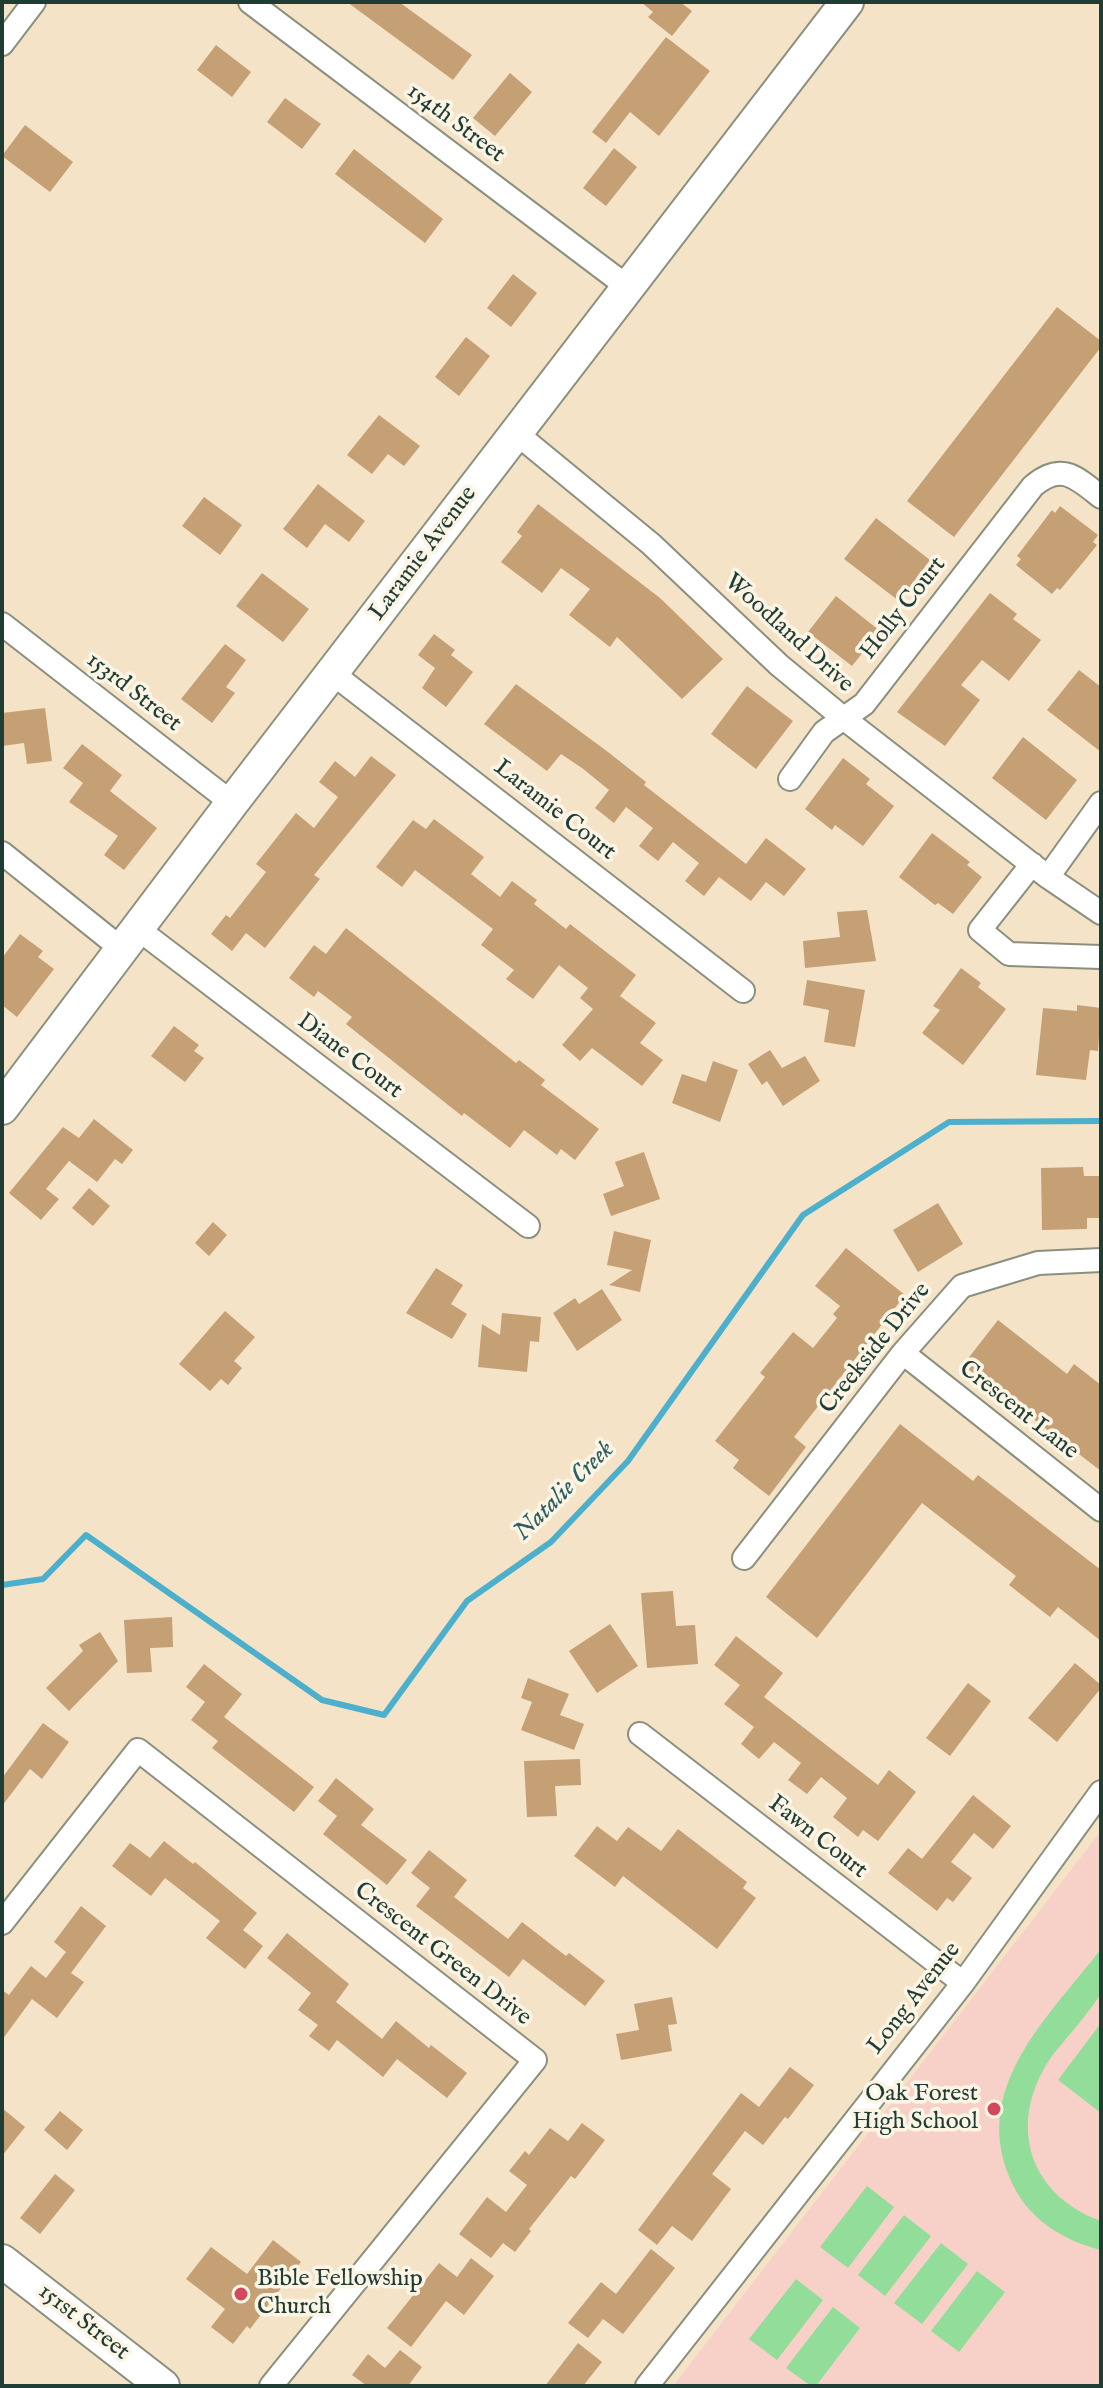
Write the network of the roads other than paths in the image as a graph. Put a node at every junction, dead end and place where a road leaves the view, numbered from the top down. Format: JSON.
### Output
{"nodes":[{"id":1,"x":34,"y":2,"type":"edge"},
{"id":2,"x":250,"y":2,"type":"edge"},
{"id":3,"x":847,"y":2,"type":"edge"},
{"id":4,"x":2,"y":44,"type":"edge"},
{"id":5,"x":629,"y":288,"type":"junction"},
{"id":6,"x":516,"y":433,"type":"junction"},
{"id":7,"x":1101,"y":497,"type":"edge"},
{"id":8,"x":2,"y":624,"type":"edge"},
{"id":9,"x":332,"y":673,"type":"junction"},
{"id":10,"x":842,"y":717,"type":"junction"},
{"id":11,"x":790,"y":779,"type":"dead end"},
{"id":12,"x":232,"y":803,"type":"junction"},
{"id":13,"x":1101,"y":803,"type":"edge"},
{"id":14,"x":2,"y":853,"type":"edge"},
{"id":15,"x":1040,"y":871,"type":"junction"},
{"id":16,"x":1101,"y":913,"type":"edge"},
{"id":17,"x":131,"y":940,"type":"junction"},
{"id":18,"x":1101,"y":957,"type":"edge"},
{"id":19,"x":743,"y":991,"type":"dead end"},
{"id":20,"x":2,"y":1108,"type":"edge"},
{"id":21,"x":528,"y":1226,"type":"dead end"},
{"id":22,"x":1101,"y":1260,"type":"edge"},
{"id":23,"x":903,"y":1353,"type":"junction"},
{"id":24,"x":1101,"y":1510,"type":"edge"},
{"id":25,"x":744,"y":1558,"type":"dead end"},
{"id":26,"x":640,"y":1734,"type":"dead end"},
{"id":27,"x":1101,"y":1792,"type":"edge"},
{"id":28,"x":2,"y":1923,"type":"edge"},
{"id":29,"x":963,"y":1983,"type":"junction"},
{"id":30,"x":2,"y":2261,"type":"edge"},
{"id":31,"x":163,"y":2386,"type":"edge"},
{"id":32,"x":271,"y":2386,"type":"edge"},
{"id":33,"x":647,"y":2386,"type":"edge"}],
"edges":[{"from":1,"to":4,"type":"street"},
{"from":2,"to":5,"type":"street","name":"154th Street"},
{"from":3,"to":5,"type":"street","name":"Laramie Avenue"},
{"from":5,"to":6,"type":"street","name":"Laramie Avenue"},
{"from":6,"to":9,"type":"street","name":"Laramie Avenue"},
{"from":6,"to":10,"type":"street","name":"Woodland Drive"},
{"from":7,"to":10,"type":"street","name":"Holly Court"},
{"from":8,"to":12,"type":"street","name":"153rd Street"},
{"from":9,"to":12,"type":"street","name":"Laramie Avenue"},
{"from":9,"to":19,"type":"street","name":"Laramie Court"},
{"from":10,"to":11,"type":"street","name":"Holly Court"},
{"from":10,"to":15,"type":"street","name":"Woodland Drive"},
{"from":12,"to":17,"type":"street","name":"Laramie Avenue"},
{"from":13,"to":15,"type":"street"},
{"from":14,"to":17,"type":"street","name":"Diane Court"},
{"from":15,"to":16,"type":"street","name":"Woodland Drive"},
{"from":15,"to":18,"type":"street"},
{"from":17,"to":20,"type":"street","name":"Laramie Avenue"},
{"from":17,"to":21,"type":"street","name":"Diane Court"},
{"from":22,"to":23,"type":"street","name":"Creekside Drive"},
{"from":23,"to":24,"type":"street","name":"Crescent Lane"},
{"from":23,"to":25,"type":"street","name":"Creekside Drive"},
{"from":26,"to":29,"type":"street","name":"Fawn Court"},
{"from":27,"to":29,"type":"street","name":"Long Avenue"},
{"from":28,"to":32,"type":"street","name":"Crescent Green Drive"},
{"from":29,"to":33,"type":"street","name":"Long Avenue"},
{"from":30,"to":31,"type":"street","name":"151st Street"}]}
